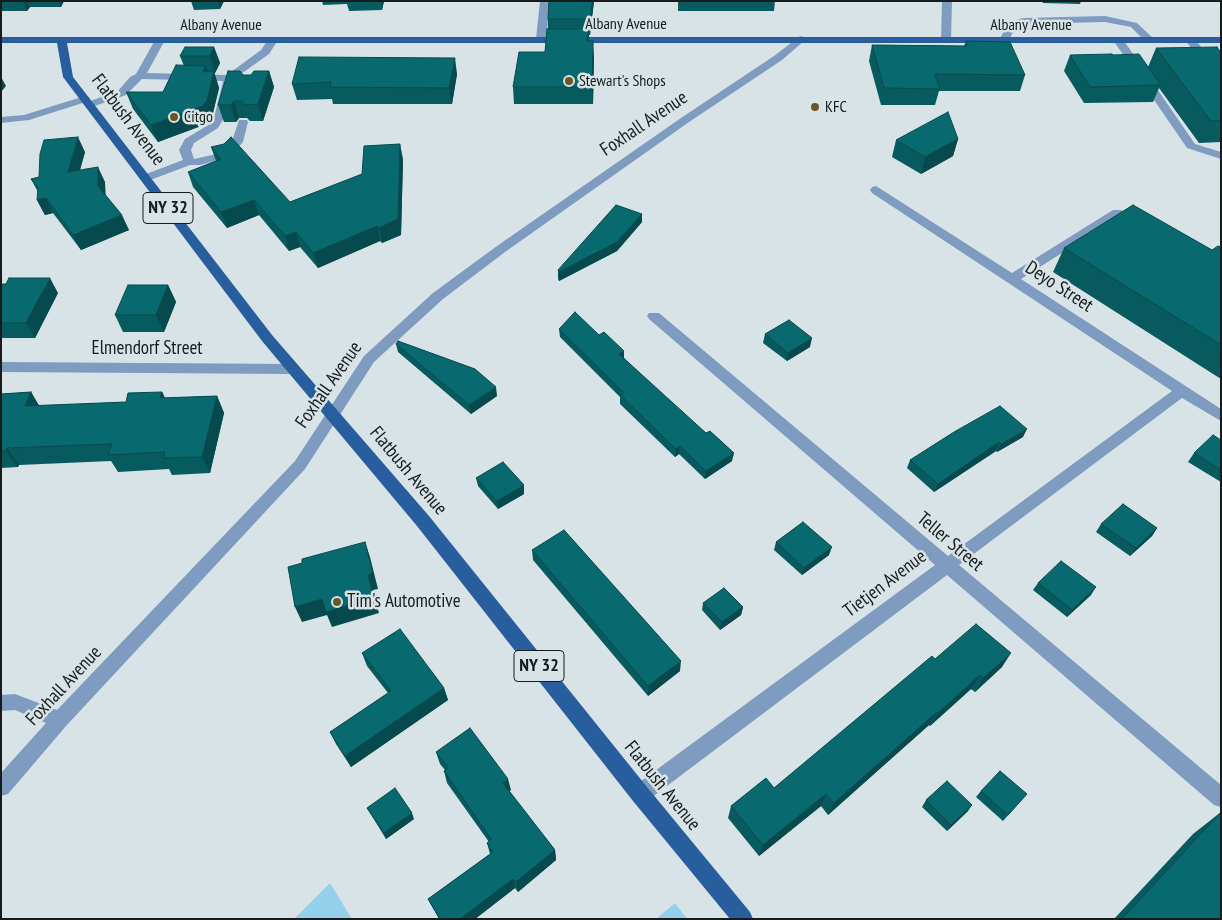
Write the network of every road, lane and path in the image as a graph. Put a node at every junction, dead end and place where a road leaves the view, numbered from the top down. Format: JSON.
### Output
{"nodes":[{"id":1,"x":545,"y":1,"type":"edge"},
{"id":2,"x":947,"y":1,"type":"edge"},
{"id":3,"x":800,"y":39,"type":"junction"},
{"id":4,"x":1,"y":40,"type":"edge"},
{"id":5,"x":62,"y":40,"type":"junction"},
{"id":6,"x":160,"y":40,"type":"junction"},
{"id":7,"x":272,"y":40,"type":"junction"},
{"id":8,"x":541,"y":40,"type":"junction"},
{"id":9,"x":946,"y":40,"type":"junction"},
{"id":10,"x":1004,"y":40,"type":"junction"},
{"id":11,"x":1118,"y":40,"type":"junction"},
{"id":12,"x":1150,"y":40,"type":"junction"},
{"id":13,"x":1190,"y":40,"type":"junction"},
{"id":14,"x":1221,"y":40,"type":"edge"},
{"id":15,"x":259,"y":57,"type":"junction"},
{"id":16,"x":256,"y":71,"type":"edge"},
{"id":17,"x":140,"y":76,"type":"junction"},
{"id":18,"x":229,"y":78,"type":"junction"},
{"id":19,"x":1221,"y":79,"type":"edge"},
{"id":20,"x":87,"y":102,"type":"junction"},
{"id":21,"x":1,"y":120,"type":"edge"},
{"id":22,"x":243,"y":122,"type":"edge"},
{"id":23,"x":1221,"y":156,"type":"edge"},
{"id":24,"x":189,"y":162,"type":"junction"},
{"id":25,"x":145,"y":178,"type":"junction"},
{"id":26,"x":876,"y":190,"type":"dead end"},
{"id":27,"x":1149,"y":232,"type":"edge"},
{"id":28,"x":1011,"y":279,"type":"junction"},
{"id":29,"x":654,"y":316,"type":"dead end"},
{"id":30,"x":1,"y":367,"type":"edge"},
{"id":31,"x":293,"y":369,"type":"junction"},
{"id":32,"x":1181,"y":391,"type":"junction"},
{"id":33,"x":332,"y":415,"type":"junction"},
{"id":34,"x":1221,"y":416,"type":"edge"},
{"id":35,"x":946,"y":565,"type":"junction"},
{"id":36,"x":1,"y":703,"type":"edge"},
{"id":37,"x":60,"y":720,"type":"junction"},
{"id":38,"x":1,"y":787,"type":"edge"},
{"id":39,"x":640,"y":794,"type":"junction"},
{"id":40,"x":1221,"y":798,"type":"edge"},
{"id":41,"x":743,"y":919,"type":"edge"}],
"edges":[{"from":1,"to":8,"type":"street"},
{"from":2,"to":9,"type":"street"},
{"from":3,"to":8,"type":"main road","name":"Albany Avenue"},
{"from":3,"to":9,"type":"main road","name":"Albany Avenue"},
{"from":3,"to":33,"type":"street","name":"Foxhall Avenue"},
{"from":4,"to":5,"type":"main road","name":"Albany Avenue"},
{"from":5,"to":6,"type":"main road","name":"Albany Avenue"},
{"from":5,"to":20,"type":"main road","name":"Flatbush Avenue","number":"NY 32"},
{"from":6,"to":7,"type":"main road","name":"Albany Avenue"},
{"from":6,"to":17,"type":"street"},
{"from":7,"to":8,"type":"main road","name":"Albany Avenue"},
{"from":7,"to":15,"type":"street"},
{"from":9,"to":10,"type":"main road","name":"Albany Avenue"},
{"from":10,"to":11,"type":"main road","name":"Albany Avenue"},
{"from":10,"to":12,"type":"street"},
{"from":11,"to":12,"type":"main road","name":"Albany Avenue"},
{"from":11,"to":23,"type":"street"},
{"from":12,"to":13,"type":"main road","name":"Albany Avenue"},
{"from":13,"to":14,"type":"main road","name":"Albany Avenue"},
{"from":13,"to":19,"type":"street"},
{"from":15,"to":16,"type":"street"},
{"from":15,"to":18,"type":"street"},
{"from":17,"to":18,"type":"street"},
{"from":17,"to":20,"type":"street"},
{"from":18,"to":24,"type":"street"},
{"from":20,"to":21,"type":"street"},
{"from":20,"to":25,"type":"main road","name":"Flatbush Avenue","number":"NY 32"},
{"from":22,"to":24,"type":"street"},
{"from":24,"to":25,"type":"street"},
{"from":25,"to":31,"type":"main road","name":"Flatbush Avenue","number":"NY 32"},
{"from":26,"to":28,"type":"street","name":"Deyo Street"},
{"from":27,"to":28,"type":"street"},
{"from":28,"to":32,"type":"street","name":"Deyo Street"},
{"from":29,"to":35,"type":"street","name":"Teller Street"},
{"from":30,"to":31,"type":"street","name":"Elmendorf Street"},
{"from":31,"to":33,"type":"main road","name":"Flatbush Avenue","number":"NY 32"},
{"from":32,"to":34,"type":"street","name":"Deyo Street"},
{"from":32,"to":35,"type":"street","name":"Tietjen Avenue"},
{"from":33,"to":37,"type":"street","name":"Foxhall Avenue"},
{"from":33,"to":39,"type":"main road","name":"Flatbush Avenue","number":"NY 32"},
{"from":35,"to":39,"type":"street","name":"Tietjen Avenue"},
{"from":35,"to":40,"type":"street","name":"Teller Street"},
{"from":36,"to":37,"type":"street"},
{"from":37,"to":38,"type":"street","name":"Foxhall Avenue"},
{"from":39,"to":41,"type":"main road","name":"Flatbush Avenue","number":"NY 32"}]}
